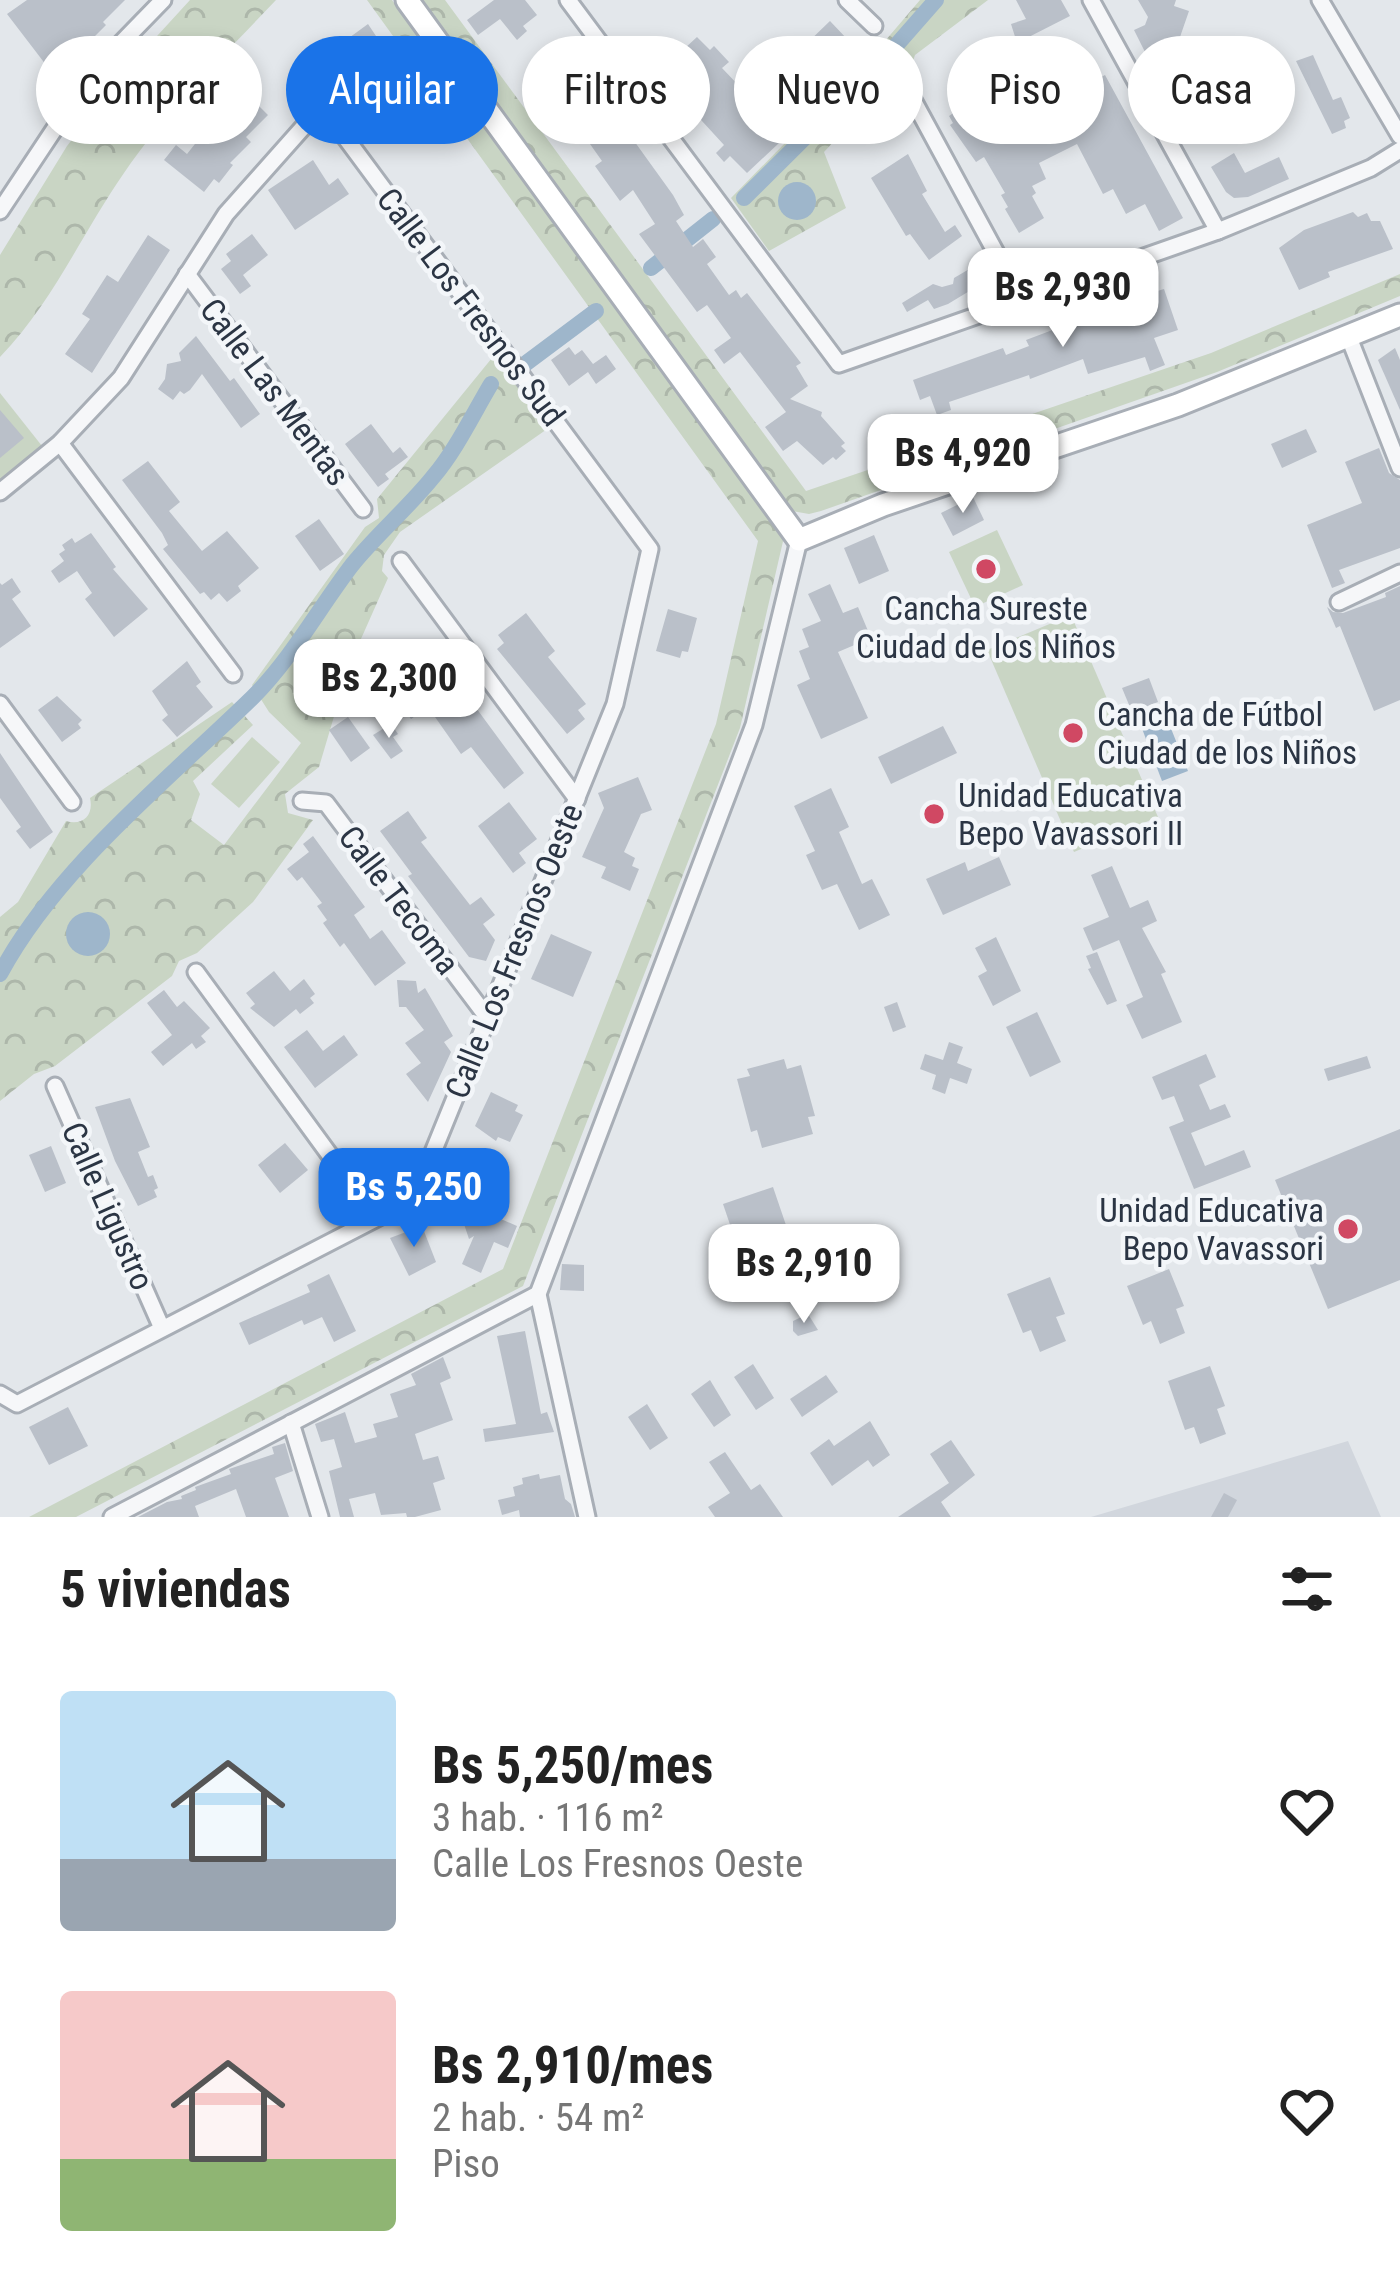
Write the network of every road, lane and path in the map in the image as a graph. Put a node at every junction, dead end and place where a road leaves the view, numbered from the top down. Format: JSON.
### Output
{"nodes":[{"id":1,"x":163,"y":0,"type":"edge"},
{"id":2,"x":407,"y":0,"type":"edge"},
{"id":3,"x":568,"y":0,"type":"edge"},
{"id":4,"x":847,"y":0,"type":"edge"},
{"id":5,"x":1091,"y":0,"type":"edge"},
{"id":6,"x":1320,"y":0,"type":"edge"},
{"id":7,"x":874,"y":26,"type":"dead end"},
{"id":8,"x":923,"y":118,"type":"edge"},
{"id":9,"x":1400,"y":136,"type":"edge"},
{"id":10,"x":287,"y":144,"type":"edge"},
{"id":11,"x":350,"y":144,"type":"edge"},
{"id":12,"x":1400,"y":150,"type":"edge"},
{"id":13,"x":0,"y":211,"type":"edge"},
{"id":14,"x":1218,"y":231,"type":"junction"},
{"id":15,"x":187,"y":274,"type":"junction"},
{"id":16,"x":1021,"y":298,"type":"junction"},
{"id":17,"x":1400,"y":315,"type":"edge"},
{"id":18,"x":1348,"y":335,"type":"junction"},
{"id":19,"x":60,"y":443,"type":"junction"},
{"id":20,"x":1400,"y":468,"type":"edge"},
{"id":21,"x":0,"y":492,"type":"edge"},
{"id":22,"x":363,"y":509,"type":"dead end"},
{"id":23,"x":799,"y":540,"type":"junction"},
{"id":24,"x":650,"y":549,"type":"joint"},
{"id":25,"x":401,"y":561,"type":"dead end"},
{"id":26,"x":1400,"y":573,"type":"edge"},
{"id":27,"x":1340,"y":602,"type":"dead end"},
{"id":28,"x":233,"y":674,"type":"dead end"},
{"id":29,"x":0,"y":704,"type":"edge"},
{"id":30,"x":577,"y":799,"type":"junction"},
{"id":31,"x":302,"y":801,"type":"dead end"},
{"id":32,"x":72,"y":802,"type":"dead end"},
{"id":33,"x":196,"y":972,"type":"dead end"},
{"id":34,"x":487,"y":1017,"type":"junction"},
{"id":35,"x":55,"y":1086,"type":"dead end"},
{"id":36,"x":375,"y":1217,"type":"junction"},
{"id":37,"x":538,"y":1294,"type":"junction"},
{"id":38,"x":161,"y":1327,"type":"junction"},
{"id":39,"x":0,"y":1394,"type":"edge"},
{"id":40,"x":291,"y":1423,"type":"junction"},
{"id":41,"x":112,"y":1517,"type":"edge"},
{"id":42,"x":320,"y":1517,"type":"edge"},
{"id":43,"x":587,"y":1517,"type":"edge"}],
"edges":[{"from":1,"to":13,"type":"street"},
{"from":2,"to":23,"type":"street"},
{"from":3,"to":16,"type":"street"},
{"from":4,"to":7,"type":"street"},
{"from":5,"to":14,"type":"street"},
{"from":6,"to":9,"type":"street"},
{"from":8,"to":16,"type":"street"},
{"from":10,"to":15,"type":"street"},
{"from":11,"to":24,"type":"street","name":"Calle Los Fresnos Sud"},
{"from":12,"to":14,"type":"street"},
{"from":14,"to":16,"type":"street"},
{"from":15,"to":19,"type":"street"},
{"from":15,"to":22,"type":"street","name":"Calle Las Mentas"},
{"from":17,"to":18,"type":"street"},
{"from":18,"to":20,"type":"street"},
{"from":18,"to":23,"type":"street"},
{"from":19,"to":21,"type":"street"},
{"from":19,"to":28,"type":"street"},
{"from":23,"to":37,"type":"street"},
{"from":24,"to":30,"type":"street","name":"Calle Los Fresnos Oeste"},
{"from":25,"to":30,"type":"street"},
{"from":26,"to":27,"type":"street"},
{"from":29,"to":32,"type":"street"},
{"from":30,"to":34,"type":"street","name":"Calle Los Fresnos Oeste"},
{"from":31,"to":34,"type":"street","name":"Calle Tecoma"},
{"from":33,"to":36,"type":"street"},
{"from":34,"to":36,"type":"street","name":"Calle Los Fresnos Oeste"},
{"from":35,"to":38,"type":"street","name":"Calle Ligustro"},
{"from":36,"to":38,"type":"street","name":"Calle Los Fresnos Oeste"},
{"from":37,"to":40,"type":"street"},
{"from":37,"to":43,"type":"street"},
{"from":38,"to":39,"type":"street","name":"Calle Los Fresnos Oeste"},
{"from":40,"to":41,"type":"street"},
{"from":40,"to":42,"type":"street"}]}
